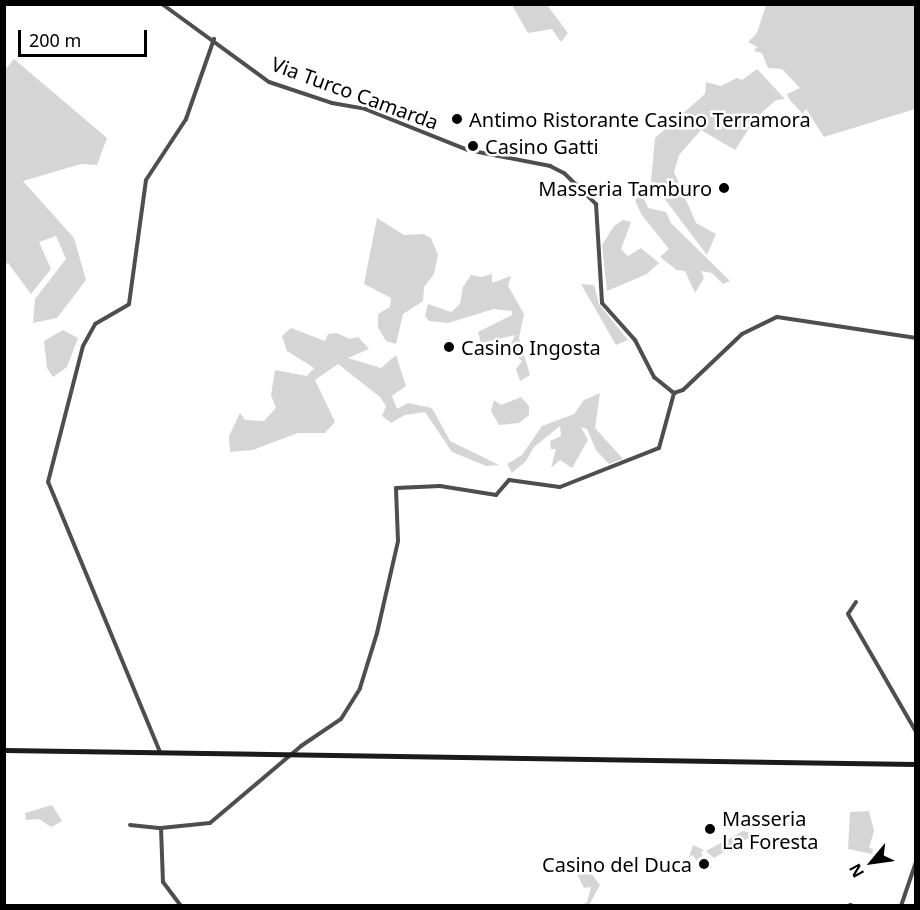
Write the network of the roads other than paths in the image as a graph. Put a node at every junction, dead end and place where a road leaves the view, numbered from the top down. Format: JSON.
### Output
{"nodes":[{"id":1,"x":162,"y":4,"type":"edge"},
{"id":2,"x":214,"y":39,"type":"junction"},
{"id":3,"x":915,"y":338,"type":"edge"},
{"id":4,"x":674,"y":393,"type":"junction"},
{"id":5,"x":856,"y":602,"type":"dead end"},
{"id":6,"x":915,"y":732,"type":"edge"},
{"id":7,"x":4,"y":750,"type":"edge"},
{"id":8,"x":160,"y":752,"type":"junction"},
{"id":9,"x":292,"y":754,"type":"junction"},
{"id":10,"x":915,"y":764,"type":"edge"},
{"id":11,"x":130,"y":825,"type":"dead end"},
{"id":12,"x":161,"y":828,"type":"junction"},
{"id":13,"x":915,"y":862,"type":"edge"},
{"id":14,"x":181,"y":906,"type":"edge"},
{"id":15,"x":902,"y":906,"type":"edge"}],
"edges":[{"from":1,"to":2,"type":"street","name":"Via Turco Camarda"},
{"from":2,"to":4,"type":"street","name":"Via Turco Camarda"},
{"from":2,"to":8,"type":"street"},
{"from":3,"to":4,"type":"street"},
{"from":4,"to":9,"type":"street"},
{"from":5,"to":6,"type":"street"},
{"from":7,"to":8,"type":"main road"},
{"from":8,"to":9,"type":"main road"},
{"from":9,"to":10,"type":"main road"},
{"from":9,"to":12,"type":"street"},
{"from":11,"to":12,"type":"street"},
{"from":12,"to":14,"type":"street"},
{"from":13,"to":15,"type":"street"}]}
